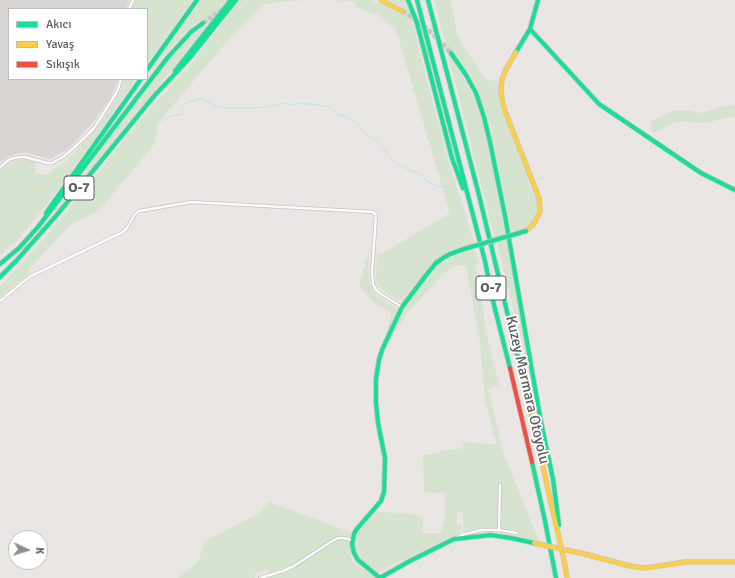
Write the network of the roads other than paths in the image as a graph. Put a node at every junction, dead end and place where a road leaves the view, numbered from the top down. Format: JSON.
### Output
{"nodes":[{"id":1,"x":197,"y":0,"type":"edge"},
{"id":2,"x":231,"y":0,"type":"edge"},
{"id":3,"x":236,"y":0,"type":"edge"},
{"id":4,"x":381,"y":0,"type":"edge"},
{"id":5,"x":408,"y":0,"type":"edge"},
{"id":6,"x":417,"y":0,"type":"edge"},
{"id":7,"x":428,"y":0,"type":"edge"},
{"id":8,"x":538,"y":0,"type":"edge"},
{"id":9,"x":402,"y":11,"type":"tunnel mouth"},
{"id":10,"x":203,"y":23,"type":"tunnel mouth"},
{"id":11,"x":530,"y":29,"type":"junction"},
{"id":12,"x":451,"y":53,"type":"tunnel mouth"},
{"id":13,"x":148,"y":69,"type":"edge"},
{"id":14,"x":121,"y":80,"type":"edge"},
{"id":15,"x":140,"y":80,"type":"edge"},
{"id":16,"x":155,"y":95,"type":"junction"},
{"id":17,"x":0,"y":167,"type":"edge"},
{"id":18,"x":735,"y":190,"type":"edge"},
{"id":19,"x":472,"y":211,"type":"junction"},
{"id":20,"x":38,"y":226,"type":"junction"},
{"id":21,"x":0,"y":264,"type":"edge"},
{"id":22,"x":0,"y":277,"type":"edge"},
{"id":23,"x":0,"y":301,"type":"edge"},
{"id":24,"x":402,"y":307,"type":"junction"},
{"id":25,"x":500,"y":485,"type":"dead end"},
{"id":26,"x":499,"y":530,"type":"junction"},
{"id":27,"x":517,"y":533,"type":"dead end"},
{"id":28,"x":454,"y":538,"type":"junction"},
{"id":29,"x":352,"y":540,"type":"junction"},
{"id":30,"x":564,"y":560,"type":"junction"},
{"id":31,"x":735,"y":562,"type":"edge"},
{"id":32,"x":260,"y":578,"type":"edge"},
{"id":33,"x":380,"y":578,"type":"edge"},
{"id":34,"x":556,"y":578,"type":"edge"},
{"id":35,"x":567,"y":578,"type":"edge"}],
"edges":[{"from":1,"to":13,"type":"main road"},
{"from":2,"to":16,"type":"main road","number":"O-7"},
{"from":3,"to":16,"type":"main road"},
{"from":4,"to":9,"type":"main road"},
{"from":5,"to":19,"type":"main road"},
{"from":6,"to":19,"type":"main road","name":"Kuzey Marmara Otoyolu","number":"O-7"},
{"from":7,"to":30,"type":"main road","name":"Kuzey Marmara Otoyolu","number":"O-7"},
{"from":8,"to":11,"type":"main road"},
{"from":10,"to":20,"type":"main road"},
{"from":11,"to":18,"type":"main road"},
{"from":11,"to":24,"type":"main road","bridge":true},
{"from":12,"to":30,"type":"main road"},
{"from":14,"to":17,"type":"street"},
{"from":15,"to":20,"type":"main road","number":"O-7"},
{"from":16,"to":22,"type":"main road","number":"O-7"},
{"from":19,"to":34,"type":"main road","name":"Kuzey Marmara Otoyolu","number":"O-7"},
{"from":20,"to":21,"type":"main road","number":"O-7"},
{"from":23,"to":24,"type":"street"},
{"from":24,"to":29,"type":"main road"},
{"from":25,"to":26,"type":"street"},
{"from":26,"to":27,"type":"street"},
{"from":26,"to":28,"type":"street"},
{"from":28,"to":31,"type":"main road","bridge":true},
{"from":28,"to":33,"type":"main road"},
{"from":29,"to":32,"type":"street"},
{"from":29,"to":33,"type":"main road"},
{"from":30,"to":35,"type":"main road","name":"Kuzey Marmara Otoyolu","number":"O-7"}]}
